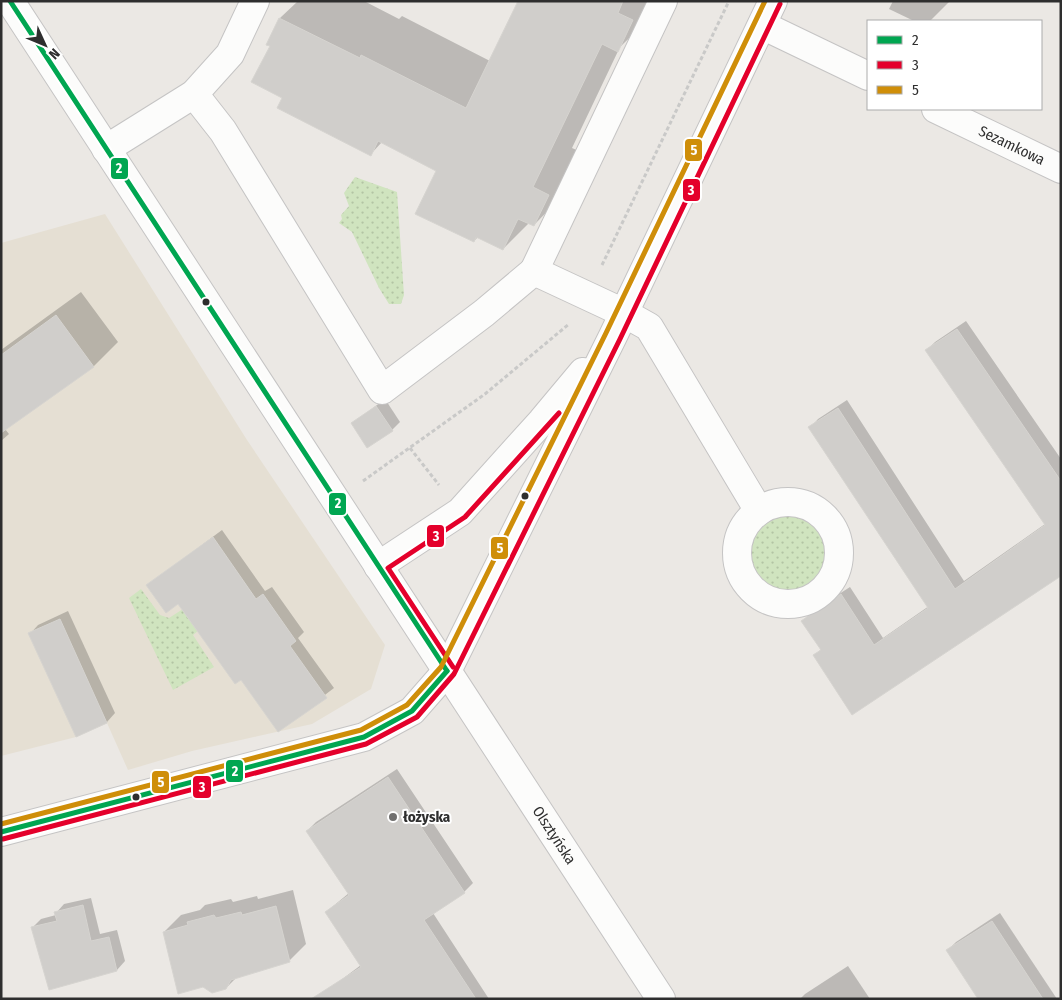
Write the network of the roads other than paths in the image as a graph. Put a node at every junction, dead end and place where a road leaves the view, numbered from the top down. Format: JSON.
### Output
{"nodes":[{"id":1,"x":10,"y":1,"type":"edge"},
{"id":2,"x":255,"y":1,"type":"edge"},
{"id":3,"x":663,"y":1,"type":"edge"},
{"id":4,"x":767,"y":13,"type":"edge"},
{"id":5,"x":867,"y":75,"type":"edge"},
{"id":6,"x":194,"y":94,"type":"junction"},
{"id":7,"x":938,"y":110,"type":"edge"},
{"id":8,"x":106,"y":149,"type":"junction"},
{"id":9,"x":1061,"y":168,"type":"edge"},
{"id":10,"x":534,"y":271,"type":"junction"},
{"id":11,"x":618,"y":324,"type":"junction"},
{"id":12,"x":759,"y":511,"type":"dead end"},
{"id":13,"x":378,"y":566,"type":"junction"},
{"id":14,"x":447,"y":671,"type":"junction"},
{"id":15,"x":1,"y":832,"type":"edge"},
{"id":16,"x":661,"y":999,"type":"edge"}],
"edges":[{"from":1,"to":8,"type":"street","name":"Olsztyńska"},
{"from":2,"to":6,"type":"street"},
{"from":3,"to":10,"type":"street"},
{"from":4,"to":5,"type":"street"},
{"from":4,"to":11,"type":"street"},
{"from":6,"to":8,"type":"street"},
{"from":6,"to":10,"type":"street"},
{"from":7,"to":9,"type":"street","name":"Sezamkowa"},
{"from":8,"to":13,"type":"street","name":"Olsztyńska"},
{"from":10,"to":11,"type":"street"},
{"from":11,"to":12,"type":"street"},
{"from":11,"to":13,"type":"street"},
{"from":11,"to":14,"type":"street"},
{"from":13,"to":14,"type":"street","name":"Olsztyńska"},
{"from":14,"to":15,"type":"street"},
{"from":14,"to":16,"type":"street","name":"Olsztyńska"}]}
